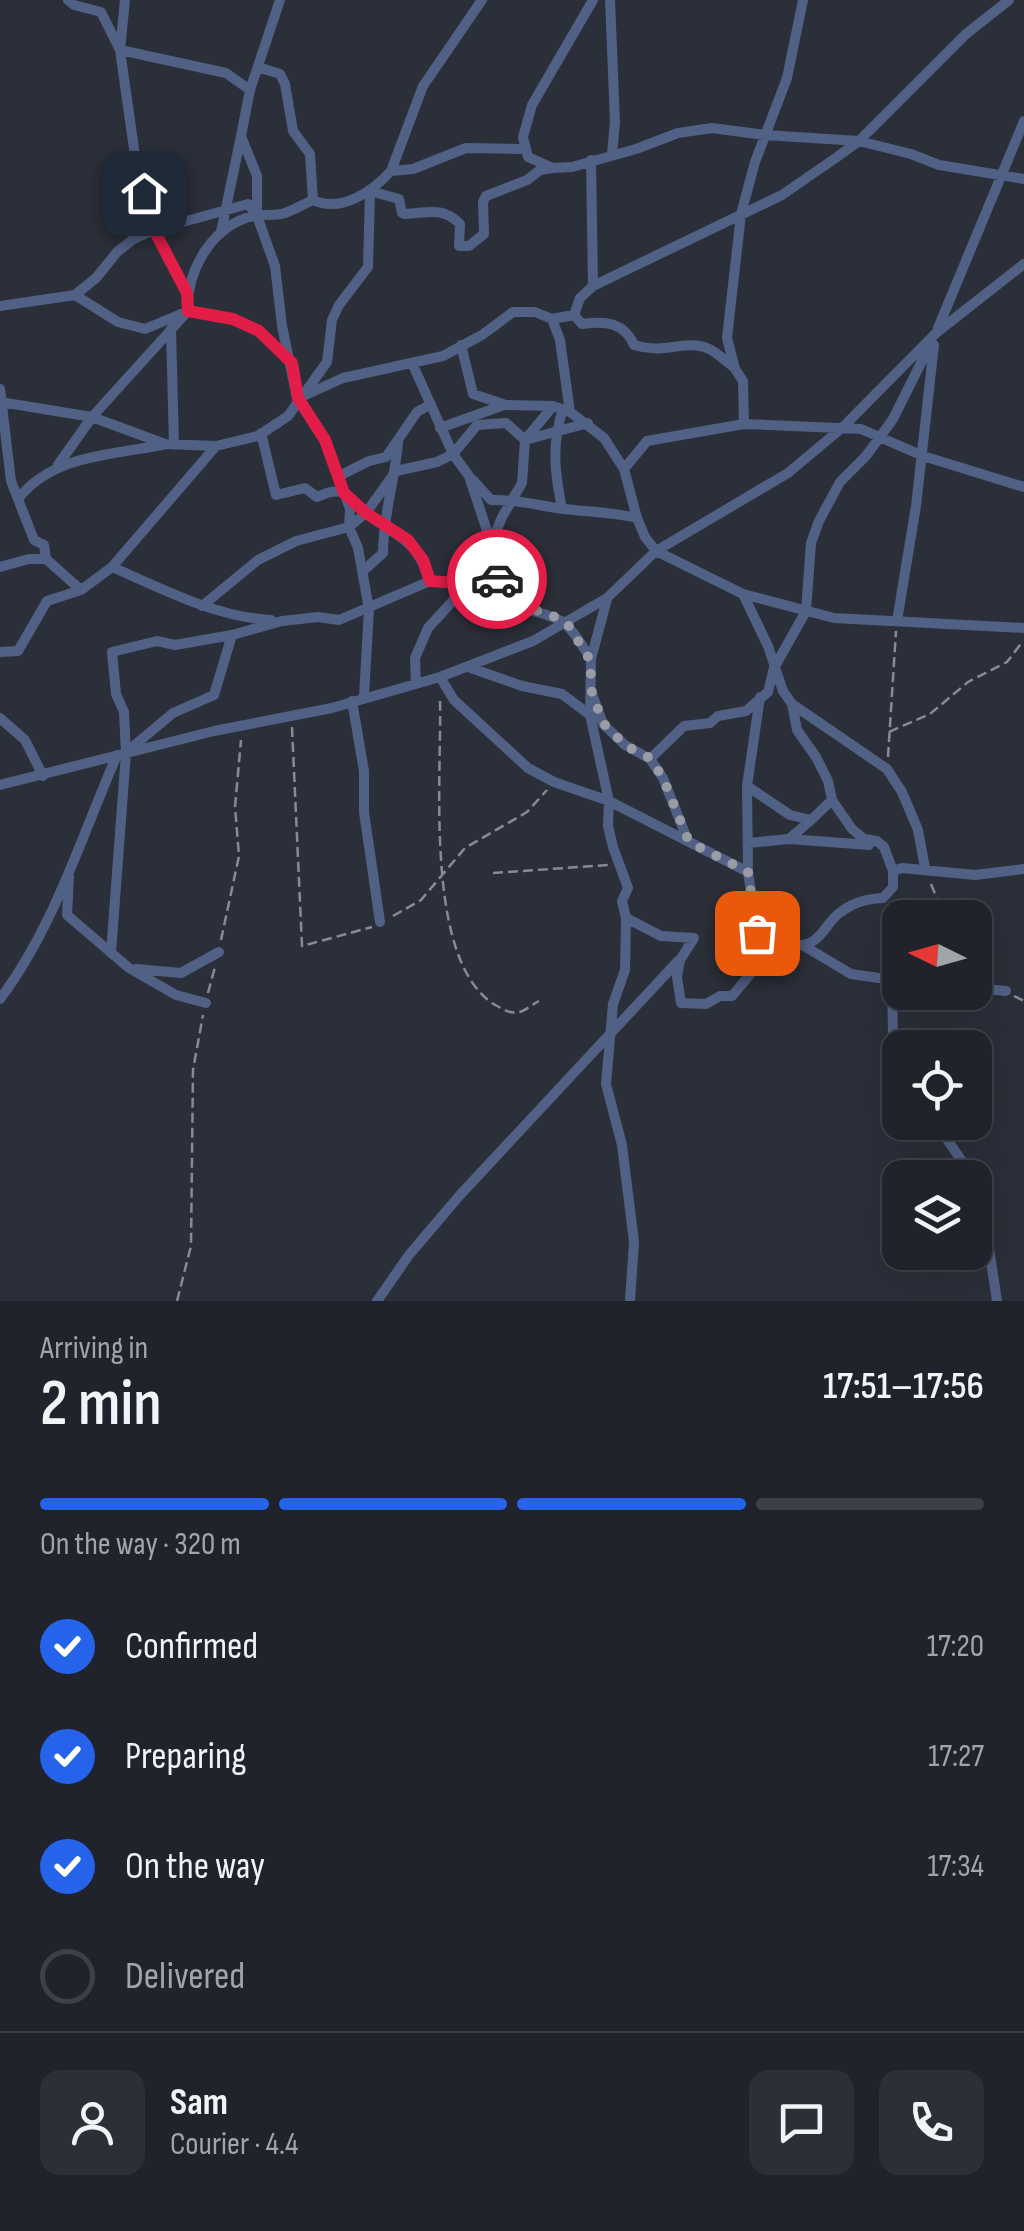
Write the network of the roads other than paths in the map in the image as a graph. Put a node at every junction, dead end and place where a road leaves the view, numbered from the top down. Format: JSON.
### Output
{"nodes":[{"id":1,"x":68,"y":0,"type":"edge"},
{"id":2,"x":125,"y":0,"type":"edge"},
{"id":3,"x":280,"y":0,"type":"edge"},
{"id":4,"x":482,"y":0,"type":"edge"},
{"id":5,"x":593,"y":0,"type":"edge"},
{"id":6,"x":610,"y":0,"type":"edge"},
{"id":7,"x":803,"y":0,"type":"edge"},
{"id":8,"x":1009,"y":0,"type":"edge"},
{"id":9,"x":120,"y":50,"type":"junction"},
{"id":10,"x":258,"y":67,"type":"junction"},
{"id":11,"x":250,"y":90,"type":"junction"},
{"id":12,"x":1024,"y":120,"type":"edge"},
{"id":13,"x":240,"y":136,"type":"junction"},
{"id":14,"x":764,"y":136,"type":"junction"},
{"id":15,"x":859,"y":141,"type":"junction"},
{"id":16,"x":524,"y":149,"type":"junction"},
{"id":17,"x":612,"y":154,"type":"junction"},
{"id":18,"x":590,"y":160,"type":"junction"},
{"id":19,"x":552,"y":168,"type":"junction"},
{"id":20,"x":391,"y":171,"type":"junction"},
{"id":21,"x":1001,"y":176,"type":"junction"},
{"id":22,"x":1024,"y":180,"type":"edge"},
{"id":23,"x":370,"y":191,"type":"junction"},
{"id":24,"x":313,"y":200,"type":"junction"},
{"id":25,"x":226,"y":210,"type":"junction"},
{"id":26,"x":741,"y":214,"type":"junction"},
{"id":27,"x":258,"y":216,"type":"junction"},
{"id":28,"x":154,"y":230,"type":"junction"},
{"id":29,"x":220,"y":232,"type":"junction"},
{"id":30,"x":1024,"y":264,"type":"edge"},
{"id":31,"x":593,"y":286,"type":"junction"},
{"id":32,"x":187,"y":293,"type":"junction"},
{"id":33,"x":75,"y":295,"type":"junction"},
{"id":34,"x":0,"y":306,"type":"edge"},
{"id":35,"x":188,"y":311,"type":"junction"},
{"id":36,"x":574,"y":315,"type":"junction"},
{"id":37,"x":552,"y":319,"type":"junction"},
{"id":38,"x":171,"y":329,"type":"junction"},
{"id":39,"x":936,"y":333,"type":"junction"},
{"id":40,"x":462,"y":345,"type":"junction"},
{"id":41,"x":292,"y":363,"type":"junction"},
{"id":42,"x":412,"y":363,"type":"junction"},
{"id":43,"x":736,"y":368,"type":"junction"},
{"id":44,"x":0,"y":389,"type":"edge"},
{"id":45,"x":298,"y":398,"type":"junction"},
{"id":46,"x":0,"y":402,"type":"edge"},
{"id":47,"x":430,"y":404,"type":"junction"},
{"id":48,"x":504,"y":405,"type":"junction"},
{"id":49,"x":562,"y":409,"type":"junction"},
{"id":50,"x":92,"y":416,"type":"junction"},
{"id":51,"x":588,"y":424,"type":"junction"},
{"id":52,"x":744,"y":424,"type":"junction"},
{"id":53,"x":843,"y":427,"type":"junction"},
{"id":54,"x":440,"y":428,"type":"junction"},
{"id":55,"x":262,"y":433,"type":"junction"},
{"id":56,"x":555,"y":433,"type":"junction"},
{"id":57,"x":879,"y":436,"type":"junction"},
{"id":58,"x":524,"y":440,"type":"junction"},
{"id":59,"x":398,"y":442,"type":"junction"},
{"id":60,"x":170,"y":444,"type":"junction"},
{"id":61,"x":216,"y":446,"type":"junction"},
{"id":62,"x":453,"y":454,"type":"junction"},
{"id":63,"x":922,"y":456,"type":"junction"},
{"id":64,"x":58,"y":465,"type":"junction"},
{"id":65,"x":624,"y":469,"type":"junction"},
{"id":66,"x":396,"y":471,"type":"junction"},
{"id":67,"x":340,"y":476,"type":"junction"},
{"id":68,"x":470,"y":476,"type":"junction"},
{"id":69,"x":1024,"y":487,"type":"edge"},
{"id":70,"x":344,"y":493,"type":"junction"},
{"id":71,"x":18,"y":499,"type":"junction"},
{"id":72,"x":513,"y":499,"type":"junction"},
{"id":73,"x":562,"y":509,"type":"junction"},
{"id":74,"x":366,"y":513,"type":"junction"},
{"id":75,"x":637,"y":518,"type":"junction"},
{"id":76,"x":383,"y":524,"type":"junction"},
{"id":77,"x":350,"y":527,"type":"junction"},
{"id":78,"x":492,"y":543,"type":"junction"},
{"id":79,"x":656,"y":551,"type":"junction"},
{"id":80,"x":46,"y":559,"type":"junction"},
{"id":81,"x":488,"y":565,"type":"junction"},
{"id":82,"x":112,"y":567,"type":"junction"},
{"id":83,"x":0,"y":568,"type":"edge"},
{"id":84,"x":363,"y":571,"type":"junction"},
{"id":85,"x":471,"y":580,"type":"junction"},
{"id":86,"x":430,"y":581,"type":"junction"},
{"id":87,"x":81,"y":590,"type":"junction"},
{"id":88,"x":743,"y":594,"type":"junction"},
{"id":89,"x":608,"y":598,"type":"junction"},
{"id":90,"x":202,"y":606,"type":"junction"},
{"id":91,"x":369,"y":610,"type":"junction"},
{"id":92,"x":806,"y":611,"type":"junction"},
{"id":93,"x":282,"y":621,"type":"junction"},
{"id":94,"x":897,"y":621,"type":"junction"},
{"id":95,"x":567,"y":623,"type":"junction"},
{"id":96,"x":1024,"y":628,"type":"edge"},
{"id":97,"x":232,"y":635,"type":"junction"},
{"id":98,"x":0,"y":652,"type":"edge"},
{"id":99,"x":590,"y":660,"type":"junction"},
{"id":100,"x":461,"y":668,"type":"junction"},
{"id":101,"x":774,"y":668,"type":"junction"},
{"id":102,"x":440,"y":677,"type":"junction"},
{"id":103,"x":416,"y":683,"type":"junction"},
{"id":104,"x":592,"y":694,"type":"junction"},
{"id":105,"x":364,"y":696,"type":"junction"},
{"id":106,"x":760,"y":697,"type":"junction"},
{"id":107,"x":352,"y":701,"type":"junction"},
{"id":108,"x":792,"y":704,"type":"junction"},
{"id":109,"x":590,"y":715,"type":"junction"},
{"id":110,"x":0,"y":718,"type":"edge"},
{"id":111,"x":121,"y":754,"type":"junction"},
{"id":112,"x":650,"y":758,"type":"junction"},
{"id":113,"x":43,"y":776,"type":"junction"},
{"id":114,"x":0,"y":785,"type":"edge"},
{"id":115,"x":746,"y":786,"type":"junction"},
{"id":116,"x":832,"y":800,"type":"junction"},
{"id":117,"x":609,"y":801,"type":"junction"},
{"id":118,"x":811,"y":820,"type":"junction"},
{"id":119,"x":789,"y":839,"type":"junction"},
{"id":120,"x":689,"y":842,"type":"junction"},
{"id":121,"x":748,"y":843,"type":"junction"},
{"id":122,"x":884,"y":847,"type":"junction"},
{"id":123,"x":70,"y":865,"type":"junction"},
{"id":124,"x":925,"y":868,"type":"junction"},
{"id":125,"x":1024,"y":869,"type":"edge"},
{"id":126,"x":892,"y":871,"type":"junction"},
{"id":127,"x":748,"y":872,"type":"junction"},
{"id":128,"x":626,"y":918,"type":"junction"},
{"id":129,"x":380,"y":922,"type":"road end"},
{"id":130,"x":788,"y":942,"type":"junction"},
{"id":131,"x":803,"y":946,"type":"junction"},
{"id":132,"x":219,"y":952,"type":"dead end"},
{"id":133,"x":110,"y":954,"type":"junction"},
{"id":134,"x":680,"y":960,"type":"junction"},
{"id":135,"x":129,"y":968,"type":"junction"},
{"id":136,"x":882,"y":979,"type":"edge"},
{"id":137,"x":992,"y":990,"type":"edge"},
{"id":138,"x":1006,"y":992,"type":"dead end"},
{"id":139,"x":0,"y":999,"type":"edge"},
{"id":140,"x":206,"y":1002,"type":"dead end"},
{"id":141,"x":612,"y":1030,"type":"junction"},
{"id":142,"x":992,"y":1268,"type":"edge"},
{"id":143,"x":377,"y":1301,"type":"edge"},
{"id":144,"x":630,"y":1301,"type":"edge"},
{"id":145,"x":997,"y":1301,"type":"edge"}],
"edges":[{"from":1,"to":9,"type":"street"},
{"from":2,"to":9,"type":"street"},
{"from":3,"to":10,"type":"street"},
{"from":4,"to":20,"type":"street"},
{"from":5,"to":16,"type":"street"},
{"from":6,"to":17,"type":"street"},
{"from":7,"to":14,"type":"street"},
{"from":8,"to":15,"type":"street"},
{"from":9,"to":11,"type":"street"},
{"from":9,"to":28,"type":"street"},
{"from":10,"to":11,"type":"street"},
{"from":10,"to":24,"type":"street"},
{"from":11,"to":13,"type":"street"},
{"from":12,"to":21,"type":"street"},
{"from":13,"to":25,"type":"street"},
{"from":13,"to":27,"type":"street"},
{"from":14,"to":15,"type":"street"},
{"from":14,"to":17,"type":"street"},
{"from":14,"to":26,"type":"street"},
{"from":15,"to":21,"type":"street"},
{"from":15,"to":26,"type":"street"},
{"from":16,"to":19,"type":"street"},
{"from":16,"to":20,"type":"street"},
{"from":17,"to":18,"type":"street"},
{"from":18,"to":19,"type":"street"},
{"from":18,"to":31,"type":"street"},
{"from":19,"to":23,"type":"street"},
{"from":20,"to":23,"type":"street"},
{"from":21,"to":22,"type":"street"},
{"from":21,"to":39,"type":"street"},
{"from":23,"to":24,"type":"street"},
{"from":23,"to":45,"type":"street"},
{"from":24,"to":27,"type":"street"},
{"from":25,"to":27,"type":"street"},
{"from":25,"to":28,"type":"street"},
{"from":25,"to":29,"type":"street"},
{"from":26,"to":31,"type":"street"},
{"from":26,"to":43,"type":"street"},
{"from":27,"to":29,"type":"street"},
{"from":27,"to":41,"type":"street"},
{"from":28,"to":32,"type":"street"},
{"from":28,"to":33,"type":"street"},
{"from":29,"to":32,"type":"street"},
{"from":30,"to":39,"type":"street"},
{"from":31,"to":36,"type":"street"},
{"from":32,"to":35,"type":"street"},
{"from":33,"to":34,"type":"street"},
{"from":33,"to":35,"type":"street"},
{"from":35,"to":38,"type":"street"},
{"from":35,"to":41,"type":"street"},
{"from":36,"to":37,"type":"street"},
{"from":36,"to":43,"type":"street"},
{"from":37,"to":40,"type":"street"},
{"from":37,"to":49,"type":"street"},
{"from":38,"to":50,"type":"street"},
{"from":38,"to":60,"type":"street"},
{"from":39,"to":53,"type":"street"},
{"from":39,"to":57,"type":"street"},
{"from":39,"to":63,"type":"street"},
{"from":40,"to":42,"type":"street"},
{"from":40,"to":48,"type":"street"},
{"from":41,"to":45,"type":"street"},
{"from":42,"to":45,"type":"street"},
{"from":42,"to":47,"type":"street"},
{"from":43,"to":52,"type":"street"},
{"from":44,"to":46,"type":"street"},
{"from":45,"to":55,"type":"street"},
{"from":45,"to":67,"type":"street"},
{"from":46,"to":50,"type":"street"},
{"from":46,"to":71,"type":"street"},
{"from":47,"to":54,"type":"street"},
{"from":47,"to":59,"type":"street"},
{"from":48,"to":49,"type":"street"},
{"from":48,"to":54,"type":"street"},
{"from":49,"to":51,"type":"street"},
{"from":49,"to":56,"type":"street"},
{"from":49,"to":58,"type":"street"},
{"from":50,"to":60,"type":"street"},
{"from":50,"to":64,"type":"street"},
{"from":51,"to":56,"type":"street"},
{"from":51,"to":65,"type":"street"},
{"from":52,"to":53,"type":"street"},
{"from":52,"to":65,"type":"street"},
{"from":53,"to":57,"type":"street"},
{"from":53,"to":79,"type":"street"},
{"from":54,"to":62,"type":"street"},
{"from":55,"to":61,"type":"street"},
{"from":55,"to":70,"type":"street"},
{"from":56,"to":58,"type":"street"},
{"from":56,"to":73,"type":"street"},
{"from":57,"to":63,"type":"street"},
{"from":57,"to":92,"type":"street"},
{"from":58,"to":62,"type":"street"},
{"from":58,"to":72,"type":"street"},
{"from":59,"to":66,"type":"street"},
{"from":59,"to":67,"type":"street"},
{"from":60,"to":61,"type":"street"},
{"from":60,"to":64,"type":"street"},
{"from":61,"to":82,"type":"street"},
{"from":62,"to":66,"type":"street"},
{"from":62,"to":68,"type":"street"},
{"from":63,"to":69,"type":"street"},
{"from":63,"to":94,"type":"street"},
{"from":64,"to":71,"type":"street"},
{"from":65,"to":75,"type":"street"},
{"from":66,"to":74,"type":"street"},
{"from":66,"to":76,"type":"street"},
{"from":67,"to":70,"type":"street"},
{"from":68,"to":72,"type":"street"},
{"from":68,"to":78,"type":"street"},
{"from":70,"to":74,"type":"street"},
{"from":70,"to":77,"type":"street"},
{"from":71,"to":80,"type":"street"},
{"from":72,"to":73,"type":"street"},
{"from":72,"to":78,"type":"street"},
{"from":73,"to":75,"type":"street"},
{"from":74,"to":76,"type":"street"},
{"from":74,"to":77,"type":"street"},
{"from":75,"to":79,"type":"street"},
{"from":76,"to":84,"type":"street"},
{"from":76,"to":86,"type":"street"},
{"from":77,"to":84,"type":"street"},
{"from":77,"to":90,"type":"street"},
{"from":78,"to":81,"type":"street"},
{"from":79,"to":88,"type":"street"},
{"from":79,"to":89,"type":"street"},
{"from":80,"to":83,"type":"street"},
{"from":80,"to":87,"type":"street"},
{"from":81,"to":85,"type":"street"},
{"from":81,"to":95,"type":"street"},
{"from":82,"to":87,"type":"street"},
{"from":82,"to":90,"type":"street"},
{"from":84,"to":91,"type":"street"},
{"from":85,"to":86,"type":"street"},
{"from":85,"to":103,"type":"street"},
{"from":86,"to":91,"type":"street"},
{"from":87,"to":98,"type":"street"},
{"from":88,"to":92,"type":"street"},
{"from":88,"to":101,"type":"street"},
{"from":89,"to":95,"type":"street"},
{"from":89,"to":99,"type":"street"},
{"from":90,"to":93,"type":"street"},
{"from":91,"to":93,"type":"street"},
{"from":91,"to":105,"type":"street"},
{"from":92,"to":94,"type":"street"},
{"from":92,"to":101,"type":"street"},
{"from":93,"to":97,"type":"street"},
{"from":94,"to":96,"type":"street"},
{"from":95,"to":99,"type":"street"},
{"from":95,"to":100,"type":"street"},
{"from":97,"to":111,"type":"street"},
{"from":97,"to":111,"type":"street"},
{"from":99,"to":104,"type":"street"},
{"from":100,"to":102,"type":"street"},
{"from":100,"to":109,"type":"street"},
{"from":101,"to":106,"type":"street"},
{"from":101,"to":108,"type":"street"},
{"from":102,"to":103,"type":"street"},
{"from":102,"to":117,"type":"street"},
{"from":103,"to":105,"type":"street"},
{"from":104,"to":109,"type":"street"},
{"from":104,"to":112,"type":"street"},
{"from":105,"to":107,"type":"street"},
{"from":106,"to":112,"type":"street"},
{"from":106,"to":115,"type":"street"},
{"from":107,"to":111,"type":"street"},
{"from":107,"to":129,"type":"street"},
{"from":108,"to":116,"type":"street"},
{"from":108,"to":124,"type":"street"},
{"from":109,"to":117,"type":"street"},
{"from":110,"to":113,"type":"street"},
{"from":111,"to":113,"type":"street"},
{"from":111,"to":123,"type":"street"},
{"from":111,"to":133,"type":"street"},
{"from":112,"to":120,"type":"street"},
{"from":113,"to":114,"type":"street"},
{"from":115,"to":118,"type":"street"},
{"from":115,"to":121,"type":"street"},
{"from":116,"to":118,"type":"street"},
{"from":116,"to":122,"type":"street"},
{"from":117,"to":120,"type":"street"},
{"from":117,"to":128,"type":"street"},
{"from":118,"to":119,"type":"street"},
{"from":119,"to":121,"type":"street"},
{"from":119,"to":122,"type":"street"},
{"from":120,"to":127,"type":"street"},
{"from":121,"to":127,"type":"street"},
{"from":122,"to":126,"type":"street"},
{"from":123,"to":133,"type":"street"},
{"from":123,"to":139,"type":"street"},
{"from":124,"to":125,"type":"street"},
{"from":124,"to":126,"type":"street"},
{"from":126,"to":131,"type":"street"},
{"from":127,"to":130,"type":"street"},
{"from":128,"to":134,"type":"street"},
{"from":128,"to":141,"type":"street"},
{"from":130,"to":131,"type":"street"},
{"from":130,"to":134,"type":"street"},
{"from":131,"to":136,"type":"street"},
{"from":132,"to":135,"type":"street"},
{"from":133,"to":135,"type":"street"},
{"from":134,"to":141,"type":"street"},
{"from":135,"to":140,"type":"street"},
{"from":137,"to":138,"type":"street"},
{"from":141,"to":143,"type":"street"},
{"from":141,"to":144,"type":"street"},
{"from":142,"to":145,"type":"street"}]}
